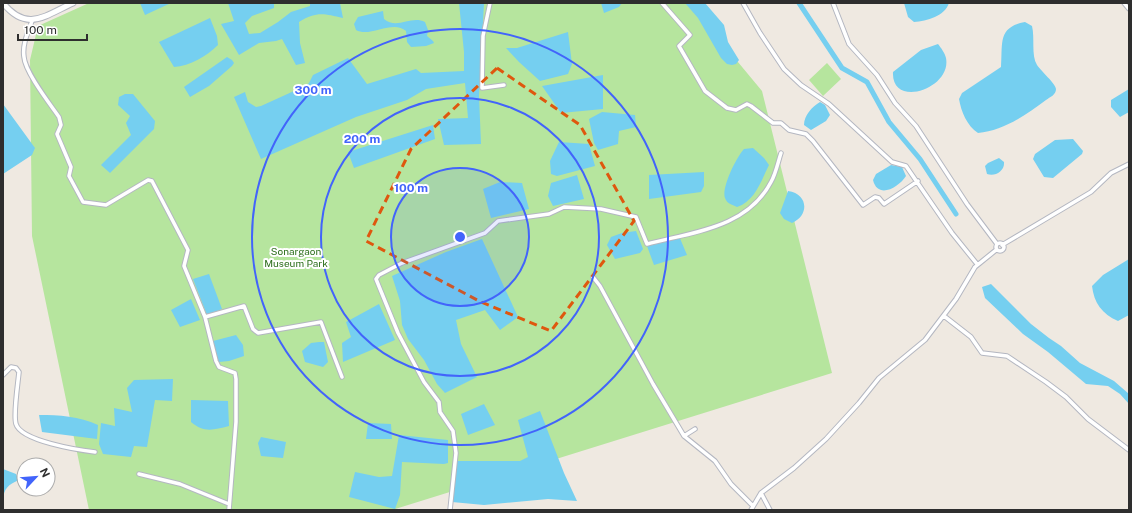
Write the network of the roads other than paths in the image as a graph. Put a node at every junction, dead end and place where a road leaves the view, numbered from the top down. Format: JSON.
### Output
{"nodes":[{"id":1,"x":3,"y":3,"type":"edge"},
{"id":2,"x":73,"y":3,"type":"edge"},
{"id":3,"x":490,"y":3,"type":"edge"},
{"id":4,"x":662,"y":3,"type":"edge"},
{"id":5,"x":743,"y":3,"type":"edge"},
{"id":6,"x":833,"y":3,"type":"edge"},
{"id":7,"x":1124,"y":3,"type":"edge"},
{"id":8,"x":1129,"y":9,"type":"edge"},
{"id":9,"x":32,"y":21,"type":"junction"},
{"id":10,"x":504,"y":85,"type":"dead end"},
{"id":11,"x":781,"y":153,"type":"dead end"},
{"id":12,"x":1129,"y":164,"type":"edge"},
{"id":13,"x":918,"y":181,"type":"junction"},
{"id":14,"x":997,"y":244,"type":"junction"},
{"id":15,"x":1002,"y":245,"type":"junction"},
{"id":16,"x":996,"y":250,"type":"junction"},
{"id":17,"x":977,"y":264,"type":"junction"},
{"id":18,"x":593,"y":278,"type":"dead end"},
{"id":19,"x":944,"y":316,"type":"junction"},
{"id":20,"x":205,"y":317,"type":"junction"},
{"id":21,"x":3,"y":375,"type":"edge"},
{"id":22,"x":342,"y":377,"type":"dead end"},
{"id":23,"x":695,"y":429,"type":"dead end"},
{"id":24,"x":684,"y":436,"type":"junction"},
{"id":25,"x":1129,"y":450,"type":"edge"},
{"id":26,"x":95,"y":452,"type":"dead end"},
{"id":27,"x":139,"y":474,"type":"dead end"},
{"id":28,"x":761,"y":493,"type":"junction"},
{"id":29,"x":229,"y":504,"type":"junction"},
{"id":30,"x":752,"y":506,"type":"junction"},
{"id":31,"x":229,"y":510,"type":"edge"},
{"id":32,"x":450,"y":510,"type":"edge"},
{"id":33,"x":751,"y":510,"type":"edge"},
{"id":34,"x":770,"y":510,"type":"edge"}],
"edges":[{"from":1,"to":9,"type":"main road"},
{"from":2,"to":9,"type":"main road"},
{"from":3,"to":10,"type":"street"},
{"from":4,"to":13,"type":"street"},
{"from":5,"to":13,"type":"street"},
{"from":6,"to":14,"type":"street"},
{"from":7,"to":8,"type":"street"},
{"from":9,"to":20,"type":"street"},
{"from":11,"to":32,"type":"street"},
{"from":12,"to":15,"type":"street"},
{"from":13,"to":17,"type":"street"},
{"from":14,"to":15,"type":"street"},
{"from":14,"to":16,"type":"street"},
{"from":15,"to":16,"type":"street"},
{"from":16,"to":17,"type":"street"},
{"from":17,"to":19,"type":"street"},
{"from":18,"to":24,"type":"street"},
{"from":19,"to":25,"type":"street"},
{"from":19,"to":28,"type":"street"},
{"from":20,"to":22,"type":"street"},
{"from":20,"to":29,"type":"street"},
{"from":21,"to":26,"type":"street"},
{"from":23,"to":24,"type":"street"},
{"from":24,"to":30,"type":"street"},
{"from":27,"to":29,"type":"street"},
{"from":28,"to":30,"type":"street"},
{"from":28,"to":34,"type":"street"},
{"from":29,"to":31,"type":"street"},
{"from":30,"to":33,"type":"street"}]}
